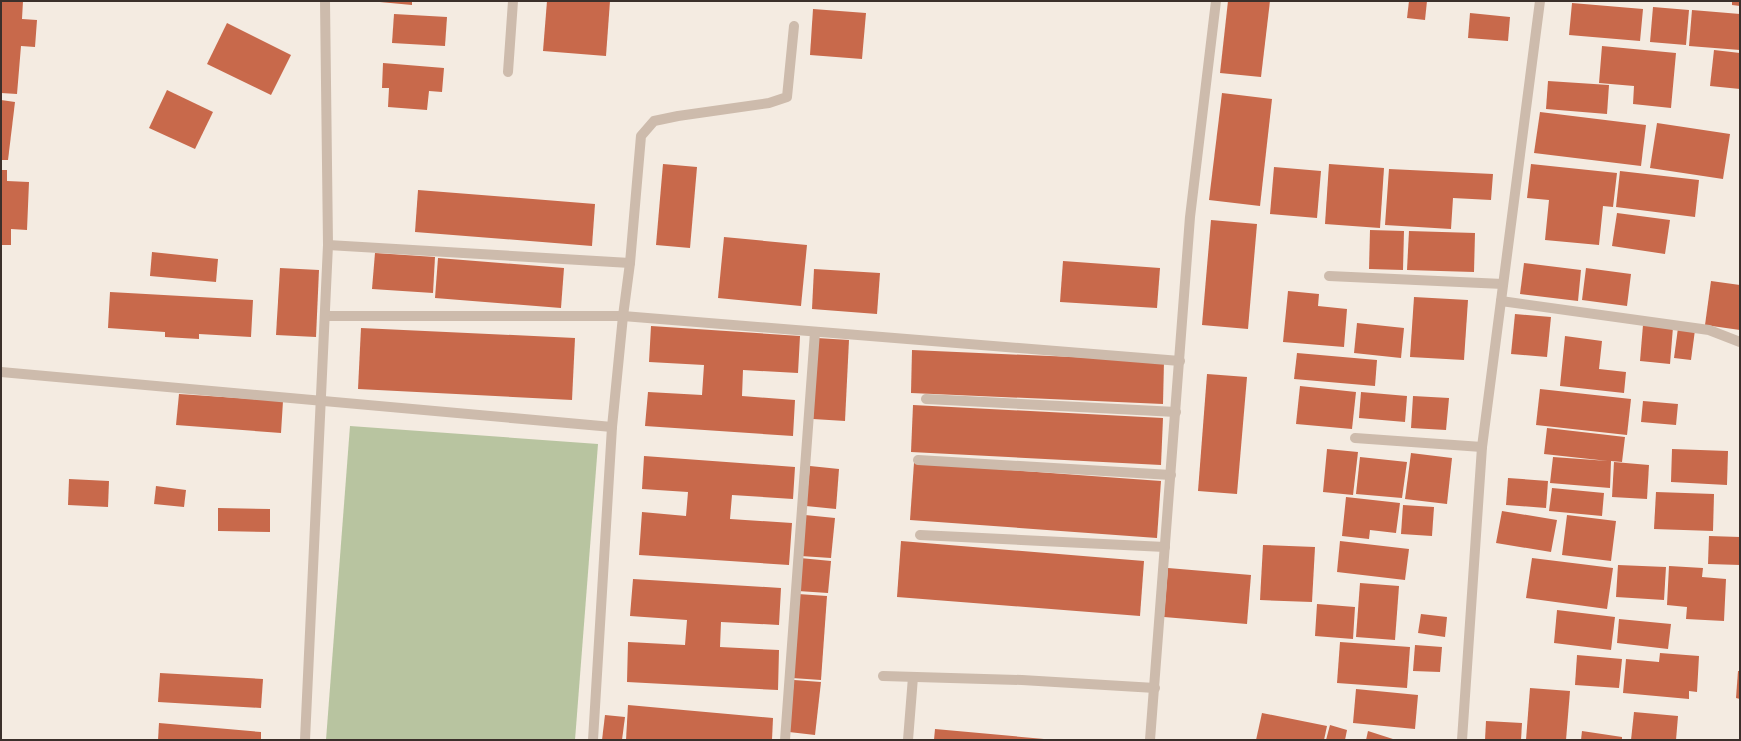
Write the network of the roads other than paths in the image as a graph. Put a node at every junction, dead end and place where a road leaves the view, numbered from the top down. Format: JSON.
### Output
{"nodes":[{"id":1,"x":325,"y":1,"type":"edge"},
{"id":2,"x":513,"y":1,"type":"edge"},
{"id":3,"x":1216,"y":1,"type":"edge"},
{"id":4,"x":1540,"y":1,"type":"edge"},
{"id":5,"x":794,"y":26,"type":"dead end"},
{"id":6,"x":508,"y":72,"type":"dead end"},
{"id":7,"x":328,"y":245,"type":"junction"},
{"id":8,"x":630,"y":263,"type":"junction"},
{"id":9,"x":1329,"y":276,"type":"dead end"},
{"id":10,"x":1503,"y":284,"type":"junction"},
{"id":11,"x":1501,"y":301,"type":"junction"},
{"id":12,"x":325,"y":316,"type":"junction"},
{"id":13,"x":623,"y":316,"type":"junction"},
{"id":14,"x":815,"y":332,"type":"junction"},
{"id":15,"x":1740,"y":342,"type":"edge"},
{"id":16,"x":1180,"y":361,"type":"junction"},
{"id":17,"x":1,"y":372,"type":"edge"},
{"id":18,"x":926,"y":399,"type":"dead end"},
{"id":19,"x":320,"y":401,"type":"junction"},
{"id":20,"x":1176,"y":412,"type":"junction"},
{"id":21,"x":612,"y":427,"type":"junction"},
{"id":22,"x":1355,"y":438,"type":"dead end"},
{"id":23,"x":1482,"y":447,"type":"junction"},
{"id":24,"x":918,"y":460,"type":"dead end"},
{"id":25,"x":1171,"y":475,"type":"junction"},
{"id":26,"x":920,"y":534,"type":"dead end"},
{"id":27,"x":1165,"y":547,"type":"junction"},
{"id":28,"x":883,"y":676,"type":"dead end"},
{"id":29,"x":913,"y":677,"type":"junction"},
{"id":30,"x":1155,"y":688,"type":"junction"},
{"id":31,"x":305,"y":740,"type":"edge"},
{"id":32,"x":593,"y":740,"type":"edge"},
{"id":33,"x":786,"y":740,"type":"edge"},
{"id":34,"x":908,"y":740,"type":"edge"},
{"id":35,"x":1150,"y":740,"type":"edge"},
{"id":36,"x":1462,"y":740,"type":"edge"}],
"edges":[{"from":1,"to":7,"type":"street"},
{"from":2,"to":6,"type":"street"},
{"from":3,"to":16,"type":"street"},
{"from":4,"to":10,"type":"street"},
{"from":5,"to":8,"type":"street"},
{"from":7,"to":8,"type":"street"},
{"from":7,"to":12,"type":"street"},
{"from":8,"to":13,"type":"street"},
{"from":9,"to":10,"type":"street"},
{"from":10,"to":11,"type":"street"},
{"from":11,"to":15,"type":"street"},
{"from":11,"to":23,"type":"street"},
{"from":12,"to":13,"type":"street"},
{"from":12,"to":19,"type":"street"},
{"from":13,"to":14,"type":"street"},
{"from":13,"to":21,"type":"street"},
{"from":14,"to":16,"type":"street"},
{"from":14,"to":33,"type":"street"},
{"from":16,"to":20,"type":"street"},
{"from":17,"to":19,"type":"street"},
{"from":18,"to":20,"type":"street"},
{"from":19,"to":21,"type":"street"},
{"from":19,"to":31,"type":"street"},
{"from":20,"to":25,"type":"street"},
{"from":21,"to":32,"type":"street"},
{"from":22,"to":23,"type":"street"},
{"from":23,"to":36,"type":"street"},
{"from":24,"to":25,"type":"street"},
{"from":25,"to":27,"type":"street"},
{"from":26,"to":27,"type":"street"},
{"from":27,"to":30,"type":"street"},
{"from":28,"to":29,"type":"street"},
{"from":29,"to":30,"type":"street"},
{"from":29,"to":34,"type":"street"},
{"from":30,"to":35,"type":"street"}]}
